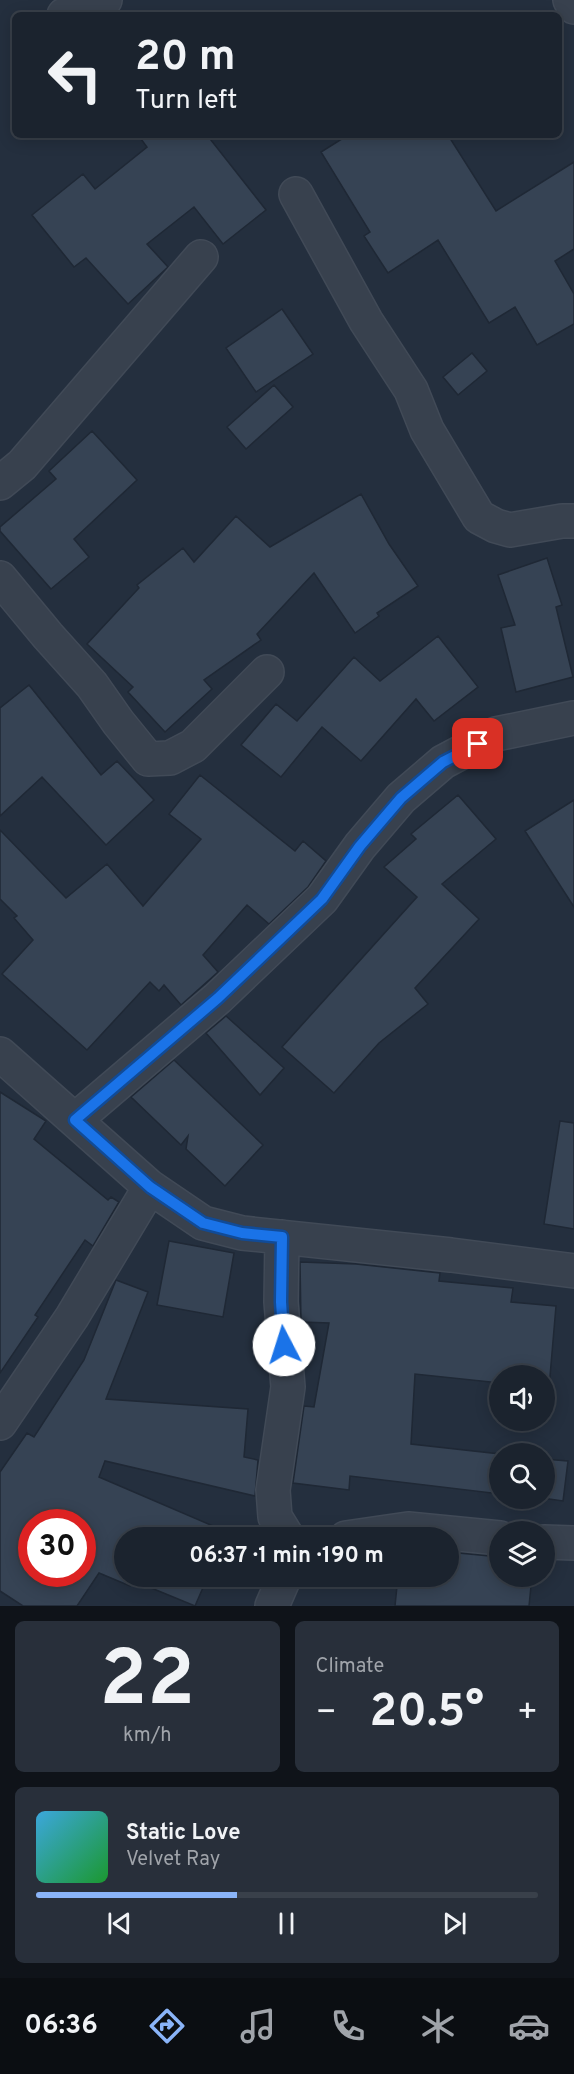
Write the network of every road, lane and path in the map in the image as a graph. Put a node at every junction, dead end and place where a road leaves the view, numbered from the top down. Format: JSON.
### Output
{"nodes":[{"id":1,"x":105,"y":0,"type":"edge"},
{"id":2,"x":570,"y":0,"type":"edge"},
{"id":3,"x":574,"y":7,"type":"edge"},
{"id":4,"x":72,"y":12,"type":"edge"},
{"id":5,"x":296,"y":194,"type":"dead end"},
{"id":6,"x":201,"y":257,"type":"dead end"},
{"id":7,"x":0,"y":483,"type":"edge"},
{"id":8,"x":574,"y":521,"type":"edge"},
{"id":9,"x":0,"y":578,"type":"edge"},
{"id":10,"x":267,"y":672,"type":"dead end"},
{"id":11,"x":574,"y":718,"type":"edge"},
{"id":12,"x":0,"y":1054,"type":"edge"},
{"id":13,"x":75,"y":1120,"type":"junction"},
{"id":14,"x":150,"y":1187,"type":"junction"},
{"id":15,"x":282,"y":1237,"type":"junction"},
{"id":16,"x":574,"y":1271,"type":"edge"},
{"id":17,"x":0,"y":1423,"type":"edge"},
{"id":18,"x":281,"y":1527,"type":"edge"},
{"id":19,"x":459,"y":1534,"type":"edge"},
{"id":20,"x":489,"y":1537,"type":"edge"},
{"id":21,"x":555,"y":1542,"type":"edge"},
{"id":22,"x":574,"y":1543,"type":"edge"},
{"id":23,"x":280,"y":1587,"type":"edge"},
{"id":24,"x":272,"y":1606,"type":"edge"}],
"edges":[{"from":1,"to":4,"type":"street"},
{"from":2,"to":3,"type":"street"},
{"from":5,"to":8,"type":"street"},
{"from":6,"to":7,"type":"street"},
{"from":9,"to":10,"type":"street"},
{"from":11,"to":13,"type":"street"},
{"from":12,"to":13,"type":"street"},
{"from":13,"to":14,"type":"street"},
{"from":14,"to":15,"type":"street"},
{"from":14,"to":17,"type":"street"},
{"from":15,"to":16,"type":"street"},
{"from":15,"to":18,"type":"street"},
{"from":19,"to":20,"type":"street"},
{"from":21,"to":22,"type":"street"},
{"from":23,"to":24,"type":"street"}]}
